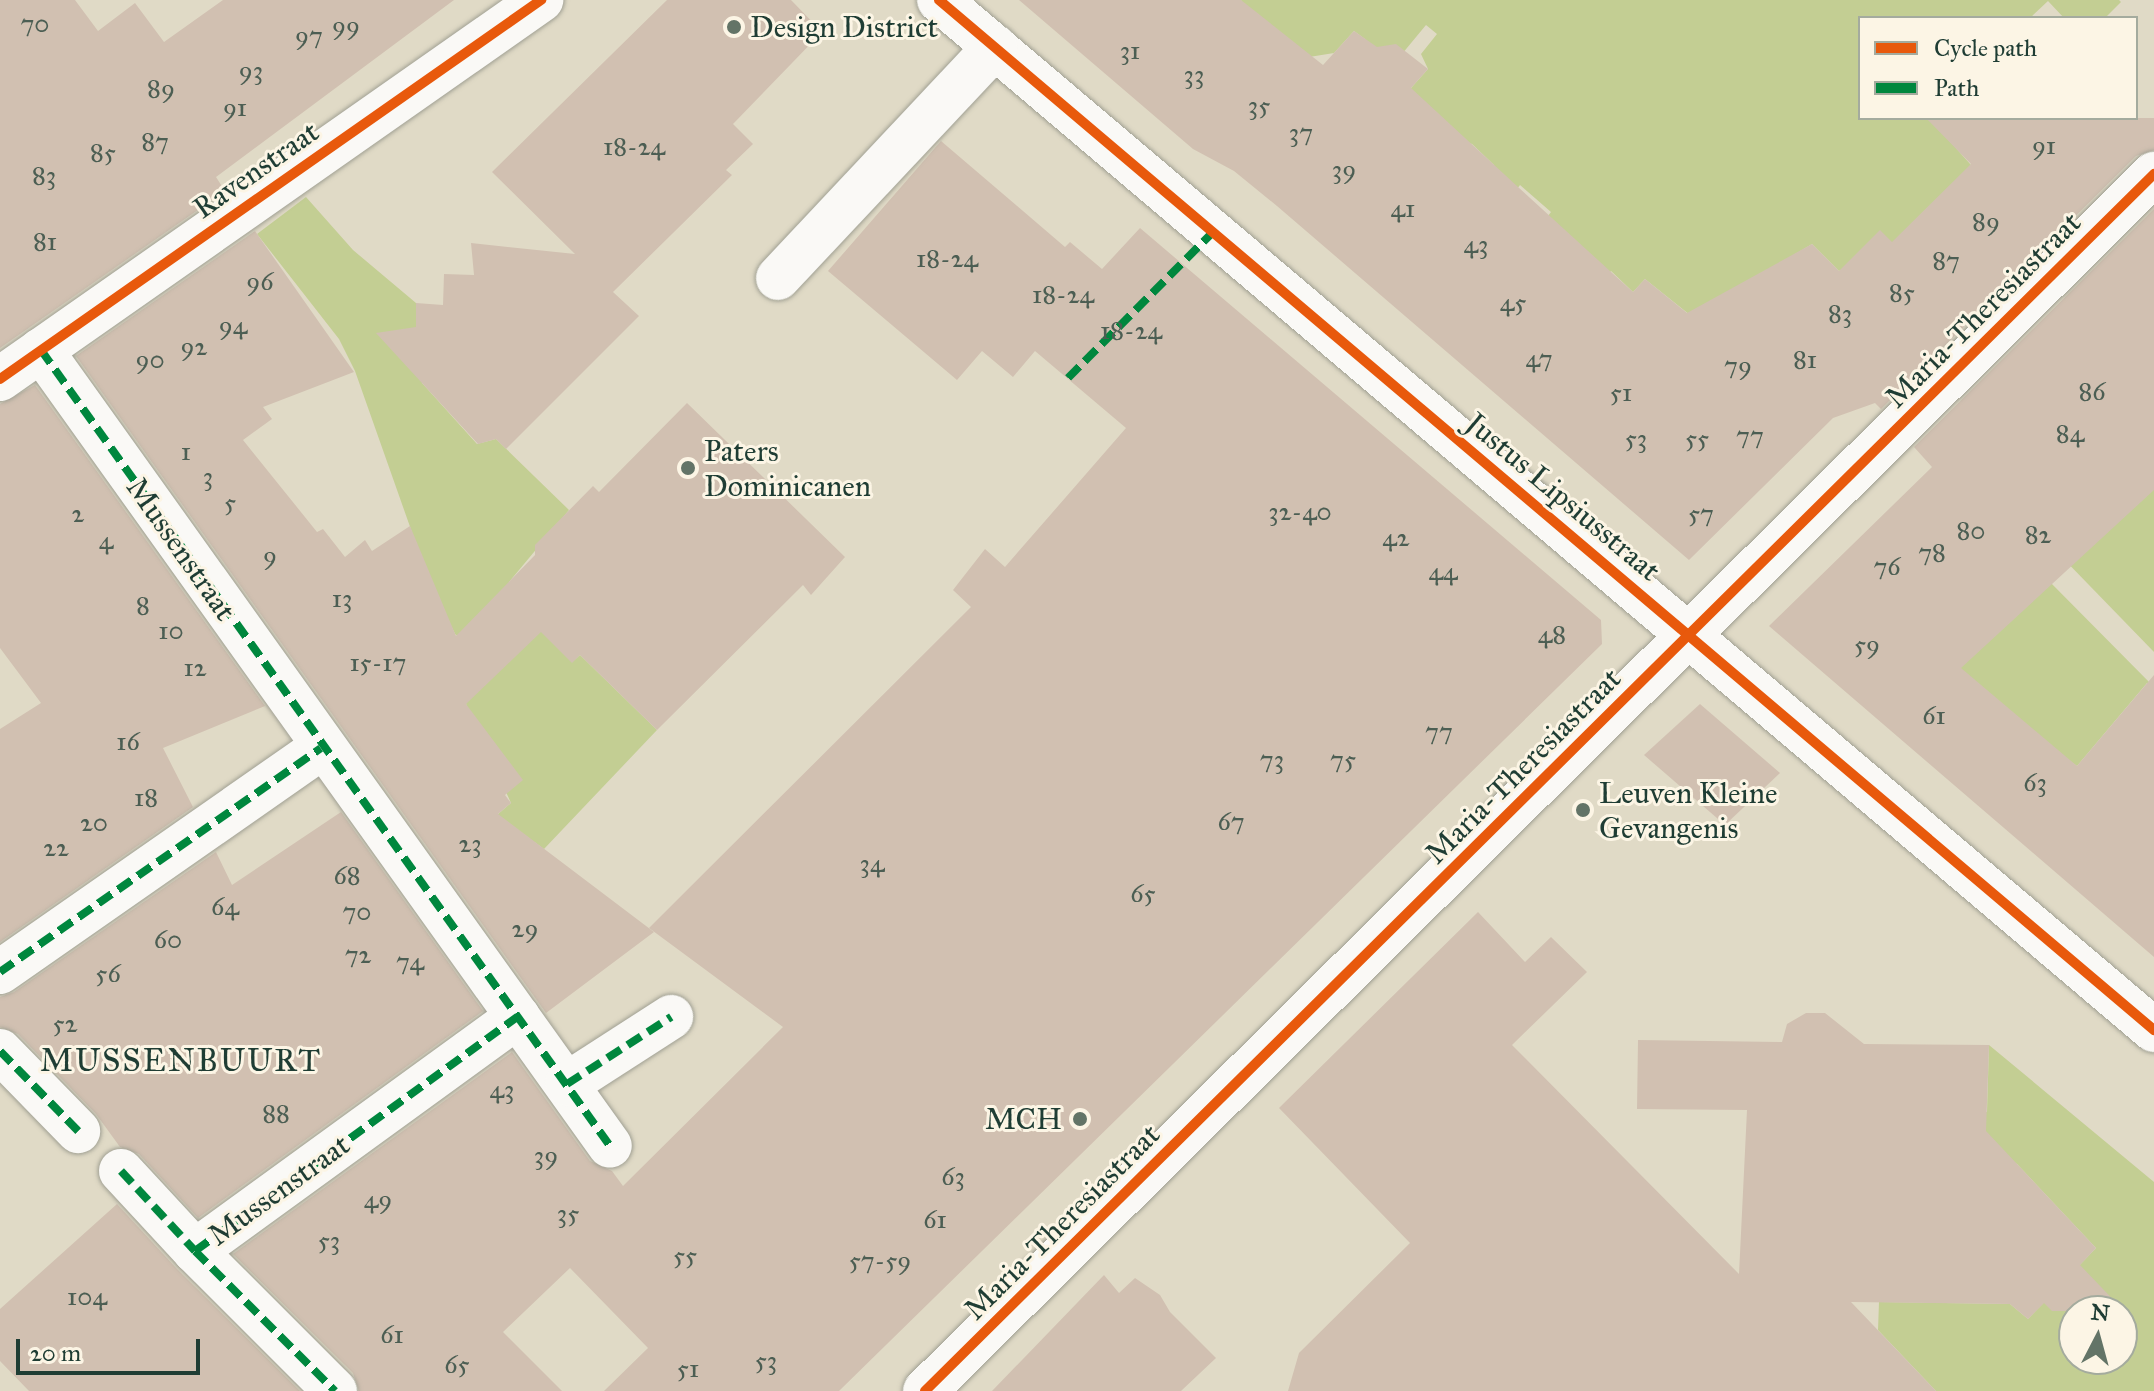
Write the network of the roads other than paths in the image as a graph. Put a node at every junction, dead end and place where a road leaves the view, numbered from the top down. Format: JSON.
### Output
{"nodes":[{"id":1,"x":541,"y":0,"type":"edge"},
{"id":2,"x":939,"y":0,"type":"edge"},
{"id":3,"x":995,"y":47,"type":"junction"},
{"id":4,"x":2154,"y":174,"type":"edge"},
{"id":5,"x":778,"y":278,"type":"dead end"},
{"id":6,"x":41,"y":350,"type":"junction"},
{"id":7,"x":0,"y":379,"type":"edge"},
{"id":8,"x":1689,"y":634,"type":"junction"},
{"id":9,"x":321,"y":748,"type":"junction"},
{"id":10,"x":0,"y":972,"type":"edge"},
{"id":11,"x":518,"y":1016,"type":"junction"},
{"id":12,"x":671,"y":1017,"type":"dead end"},
{"id":13,"x":2154,"y":1030,"type":"edge"},
{"id":14,"x":0,"y":1051,"type":"edge"},
{"id":15,"x":567,"y":1084,"type":"junction"},
{"id":16,"x":78,"y":1131,"type":"dead end"},
{"id":17,"x":610,"y":1146,"type":"dead end"},
{"id":18,"x":121,"y":1171,"type":"dead end"},
{"id":19,"x":195,"y":1251,"type":"junction"},
{"id":20,"x":335,"y":1391,"type":"edge"},
{"id":21,"x":925,"y":1391,"type":"edge"}],
"edges":[{"from":1,"to":6,"type":"street","name":"Ravenstraat"},
{"from":2,"to":3,"type":"street","name":"Justus Lipsiusstraat"},
{"from":3,"to":5,"type":"street"},
{"from":3,"to":8,"type":"street","name":"Justus Lipsiusstraat"},
{"from":4,"to":8,"type":"street","name":"Maria-Theresiastraat"},
{"from":6,"to":7,"type":"street","name":"Ravenstraat"},
{"from":6,"to":9,"type":"street","name":"Mussenstraat"},
{"from":8,"to":13,"type":"street","name":"Justus Lipsiusstraat"},
{"from":8,"to":21,"type":"street","name":"Maria-Theresiastraat"},
{"from":9,"to":10,"type":"street"},
{"from":9,"to":11,"type":"street","name":"Mussenstraat"},
{"from":11,"to":15,"type":"street","name":"Mussenstraat"},
{"from":11,"to":19,"type":"street","name":"Mussenstraat"},
{"from":12,"to":15,"type":"street"},
{"from":14,"to":16,"type":"street"},
{"from":15,"to":17,"type":"street","name":"Mussenstraat"},
{"from":18,"to":19,"type":"street","name":"Mussenstraat"},
{"from":19,"to":20,"type":"street","name":"Mussenstraat"}]}
